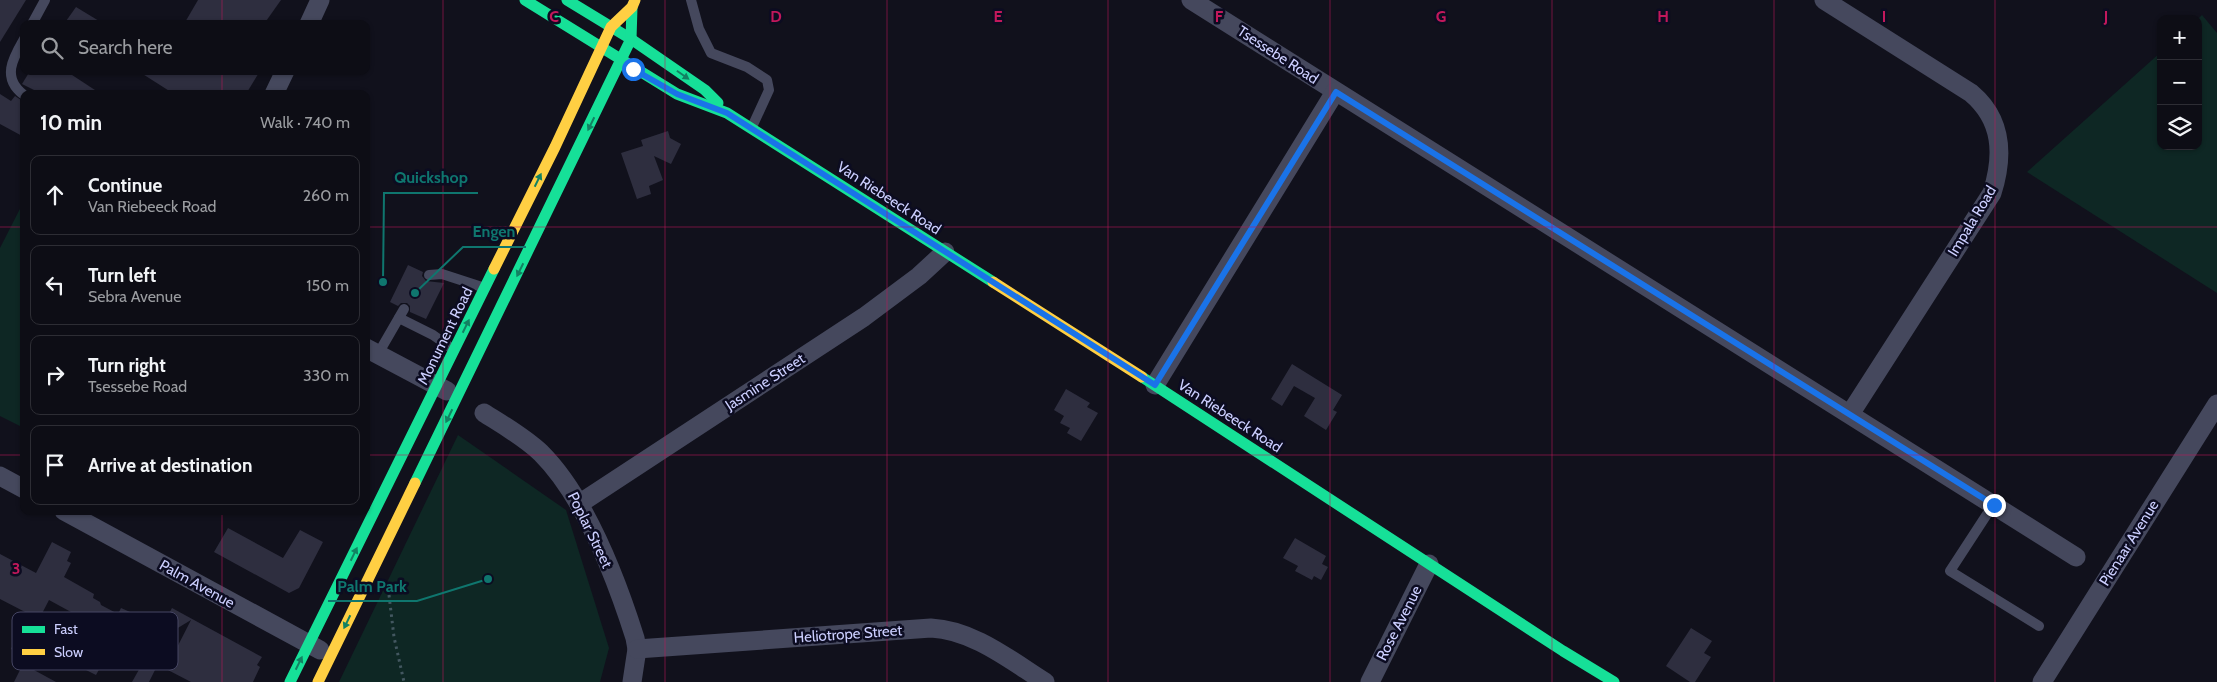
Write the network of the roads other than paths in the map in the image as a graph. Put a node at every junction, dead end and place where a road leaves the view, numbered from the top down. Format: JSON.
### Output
{"nodes":[{"id":1,"x":45,"y":0,"type":"edge"},
{"id":2,"x":320,"y":0,"type":"edge"},
{"id":3,"x":525,"y":0,"type":"edge"},
{"id":4,"x":567,"y":0,"type":"edge"},
{"id":5,"x":691,"y":0,"type":"edge"},
{"id":6,"x":1191,"y":0,"type":"edge"},
{"id":7,"x":1824,"y":0,"type":"edge"},
{"id":8,"x":633,"y":4,"type":"edge"},
{"id":9,"x":34,"y":20,"type":"edge"},
{"id":10,"x":311,"y":20,"type":"edge"},
{"id":11,"x":611,"y":27,"type":"junction"},
{"id":12,"x":631,"y":39,"type":"junction"},
{"id":13,"x":20,"y":46,"type":"edge"},
{"id":14,"x":602,"y":48,"type":"junction"},
{"id":15,"x":621,"y":60,"type":"junction"},
{"id":16,"x":283,"y":75,"type":"edge"},
{"id":17,"x":20,"y":90,"type":"edge"},
{"id":18,"x":276,"y":90,"type":"edge"},
{"id":19,"x":1336,"y":92,"type":"junction"},
{"id":20,"x":727,"y":113,"type":"junction"},
{"id":21,"x":751,"y":128,"type":"junction"},
{"id":22,"x":945,"y":252,"type":"junction"},
{"id":23,"x":429,"y":275,"type":"dead end"},
{"id":24,"x":485,"y":288,"type":"junction"},
{"id":25,"x":404,"y":309,"type":"dead end"},
{"id":26,"x":398,"y":318,"type":"junction"},
{"id":27,"x":372,"y":351,"type":"edge"},
{"id":28,"x":454,"y":351,"type":"junction"},
{"id":29,"x":1155,"y":385,"type":"junction"},
{"id":30,"x":437,"y":386,"type":"junction"},
{"id":31,"x":458,"y":397,"type":"junction"},
{"id":32,"x":2217,"y":404,"type":"edge"},
{"id":33,"x":484,"y":413,"type":"dead end"},
{"id":34,"x":1850,"y":414,"type":"junction"},
{"id":35,"x":0,"y":476,"type":"edge"},
{"id":36,"x":20,"y":487,"type":"edge"},
{"id":37,"x":579,"y":504,"type":"junction"},
{"id":38,"x":1994,"y":505,"type":"junction"},
{"id":39,"x":71,"y":515,"type":"edge"},
{"id":40,"x":2076,"y":557,"type":"dead end"},
{"id":41,"x":1428,"y":564,"type":"junction"},
{"id":42,"x":2039,"y":626,"type":"dead end"},
{"id":43,"x":308,"y":645,"type":"junction"},
{"id":44,"x":637,"y":649,"type":"junction"},
{"id":45,"x":331,"y":655,"type":"junction"},
{"id":46,"x":1042,"y":681,"type":"edge"},
{"id":47,"x":290,"y":682,"type":"edge"},
{"id":48,"x":318,"y":682,"type":"edge"},
{"id":49,"x":632,"y":682,"type":"edge"},
{"id":50,"x":1370,"y":682,"type":"edge"},
{"id":51,"x":1614,"y":682,"type":"edge"},
{"id":52,"x":2042,"y":682,"type":"edge"}],
"edges":[{"from":1,"to":9,"type":"lane"},
{"from":2,"to":10,"type":"street"},
{"from":3,"to":14,"type":"main road","name":"Van Riebeeck Road"},
{"from":4,"to":11,"type":"main road","name":"Van Riebeeck Road"},
{"from":5,"to":21,"type":"lane"},
{"from":6,"to":19,"type":"street","name":"Tsessebe Road"},
{"from":7,"to":34,"type":"street","name":"Impala Road"},
{"from":8,"to":11,"type":"main road","name":"Monument Road"},
{"from":8,"to":12,"type":"main road","name":"Monument Road"},
{"from":11,"to":12,"type":"main road","name":"Van Riebeeck Road"},
{"from":11,"to":14,"type":"main road","name":"Monument Road"},
{"from":12,"to":15,"type":"main road","name":"Monument Road"},
{"from":12,"to":20,"type":"main road","name":"Van Riebeeck Road","one_way":true},
{"from":13,"to":17,"type":"lane"},
{"from":14,"to":15,"type":"main road","name":"Van Riebeeck Road"},
{"from":24,"to":14,"type":"main road","name":"Monument Road","one_way":true},
{"from":15,"to":20,"type":"main road","name":"Van Riebeeck Road"},
{"from":15,"to":31,"type":"main road","name":"Monument Road","one_way":true},
{"from":16,"to":18,"type":"street"},
{"from":19,"to":29,"type":"street"},
{"from":19,"to":34,"type":"street","name":"Tsessebe Road"},
{"from":20,"to":21,"type":"main road","name":"Van Riebeeck Road"},
{"from":21,"to":22,"type":"main road","name":"Van Riebeeck Road"},
{"from":22,"to":29,"type":"main road","name":"Van Riebeeck Road"},
{"from":22,"to":37,"type":"street","name":"Jasmine Street"},
{"from":23,"to":24,"type":"lane"},
{"from":28,"to":24,"type":"main road","name":"Monument Road","one_way":true},
{"from":25,"to":26,"type":"lane"},
{"from":26,"to":27,"type":"lane"},
{"from":26,"to":28,"type":"lane"},
{"from":27,"to":30,"type":"street"},
{"from":28,"to":30,"type":"main road","name":"Monument Road"},
{"from":29,"to":41,"type":"main road","name":"Van Riebeeck Road"},
{"from":30,"to":31,"type":"street"},
{"from":43,"to":30,"type":"main road","name":"Monument Road","one_way":true},
{"from":31,"to":45,"type":"main road","name":"Monument Road","one_way":true},
{"from":32,"to":52,"type":"street","name":"Pienaar Avenue"},
{"from":33,"to":37,"type":"street","name":"Poplar Street"},
{"from":34,"to":38,"type":"street","name":"Tsessebe Road"},
{"from":35,"to":36,"type":"street"},
{"from":37,"to":44,"type":"street","name":"Poplar Street"},
{"from":38,"to":40,"type":"street","name":"Tsessebe Road"},
{"from":38,"to":42,"type":"lane"},
{"from":39,"to":43,"type":"street","name":"Palm Avenue"},
{"from":41,"to":50,"type":"street","name":"Rose Avenue"},
{"from":41,"to":51,"type":"main road","name":"Van Riebeeck Road"},
{"from":43,"to":45,"type":"street","name":"Palm Avenue"},
{"from":47,"to":43,"type":"main road","name":"Monument Road","one_way":true},
{"from":44,"to":46,"type":"street","name":"Heliotrope Street"},
{"from":44,"to":49,"type":"street","name":"Poplar Street"},
{"from":45,"to":48,"type":"main road","name":"Monument Road"}]}
